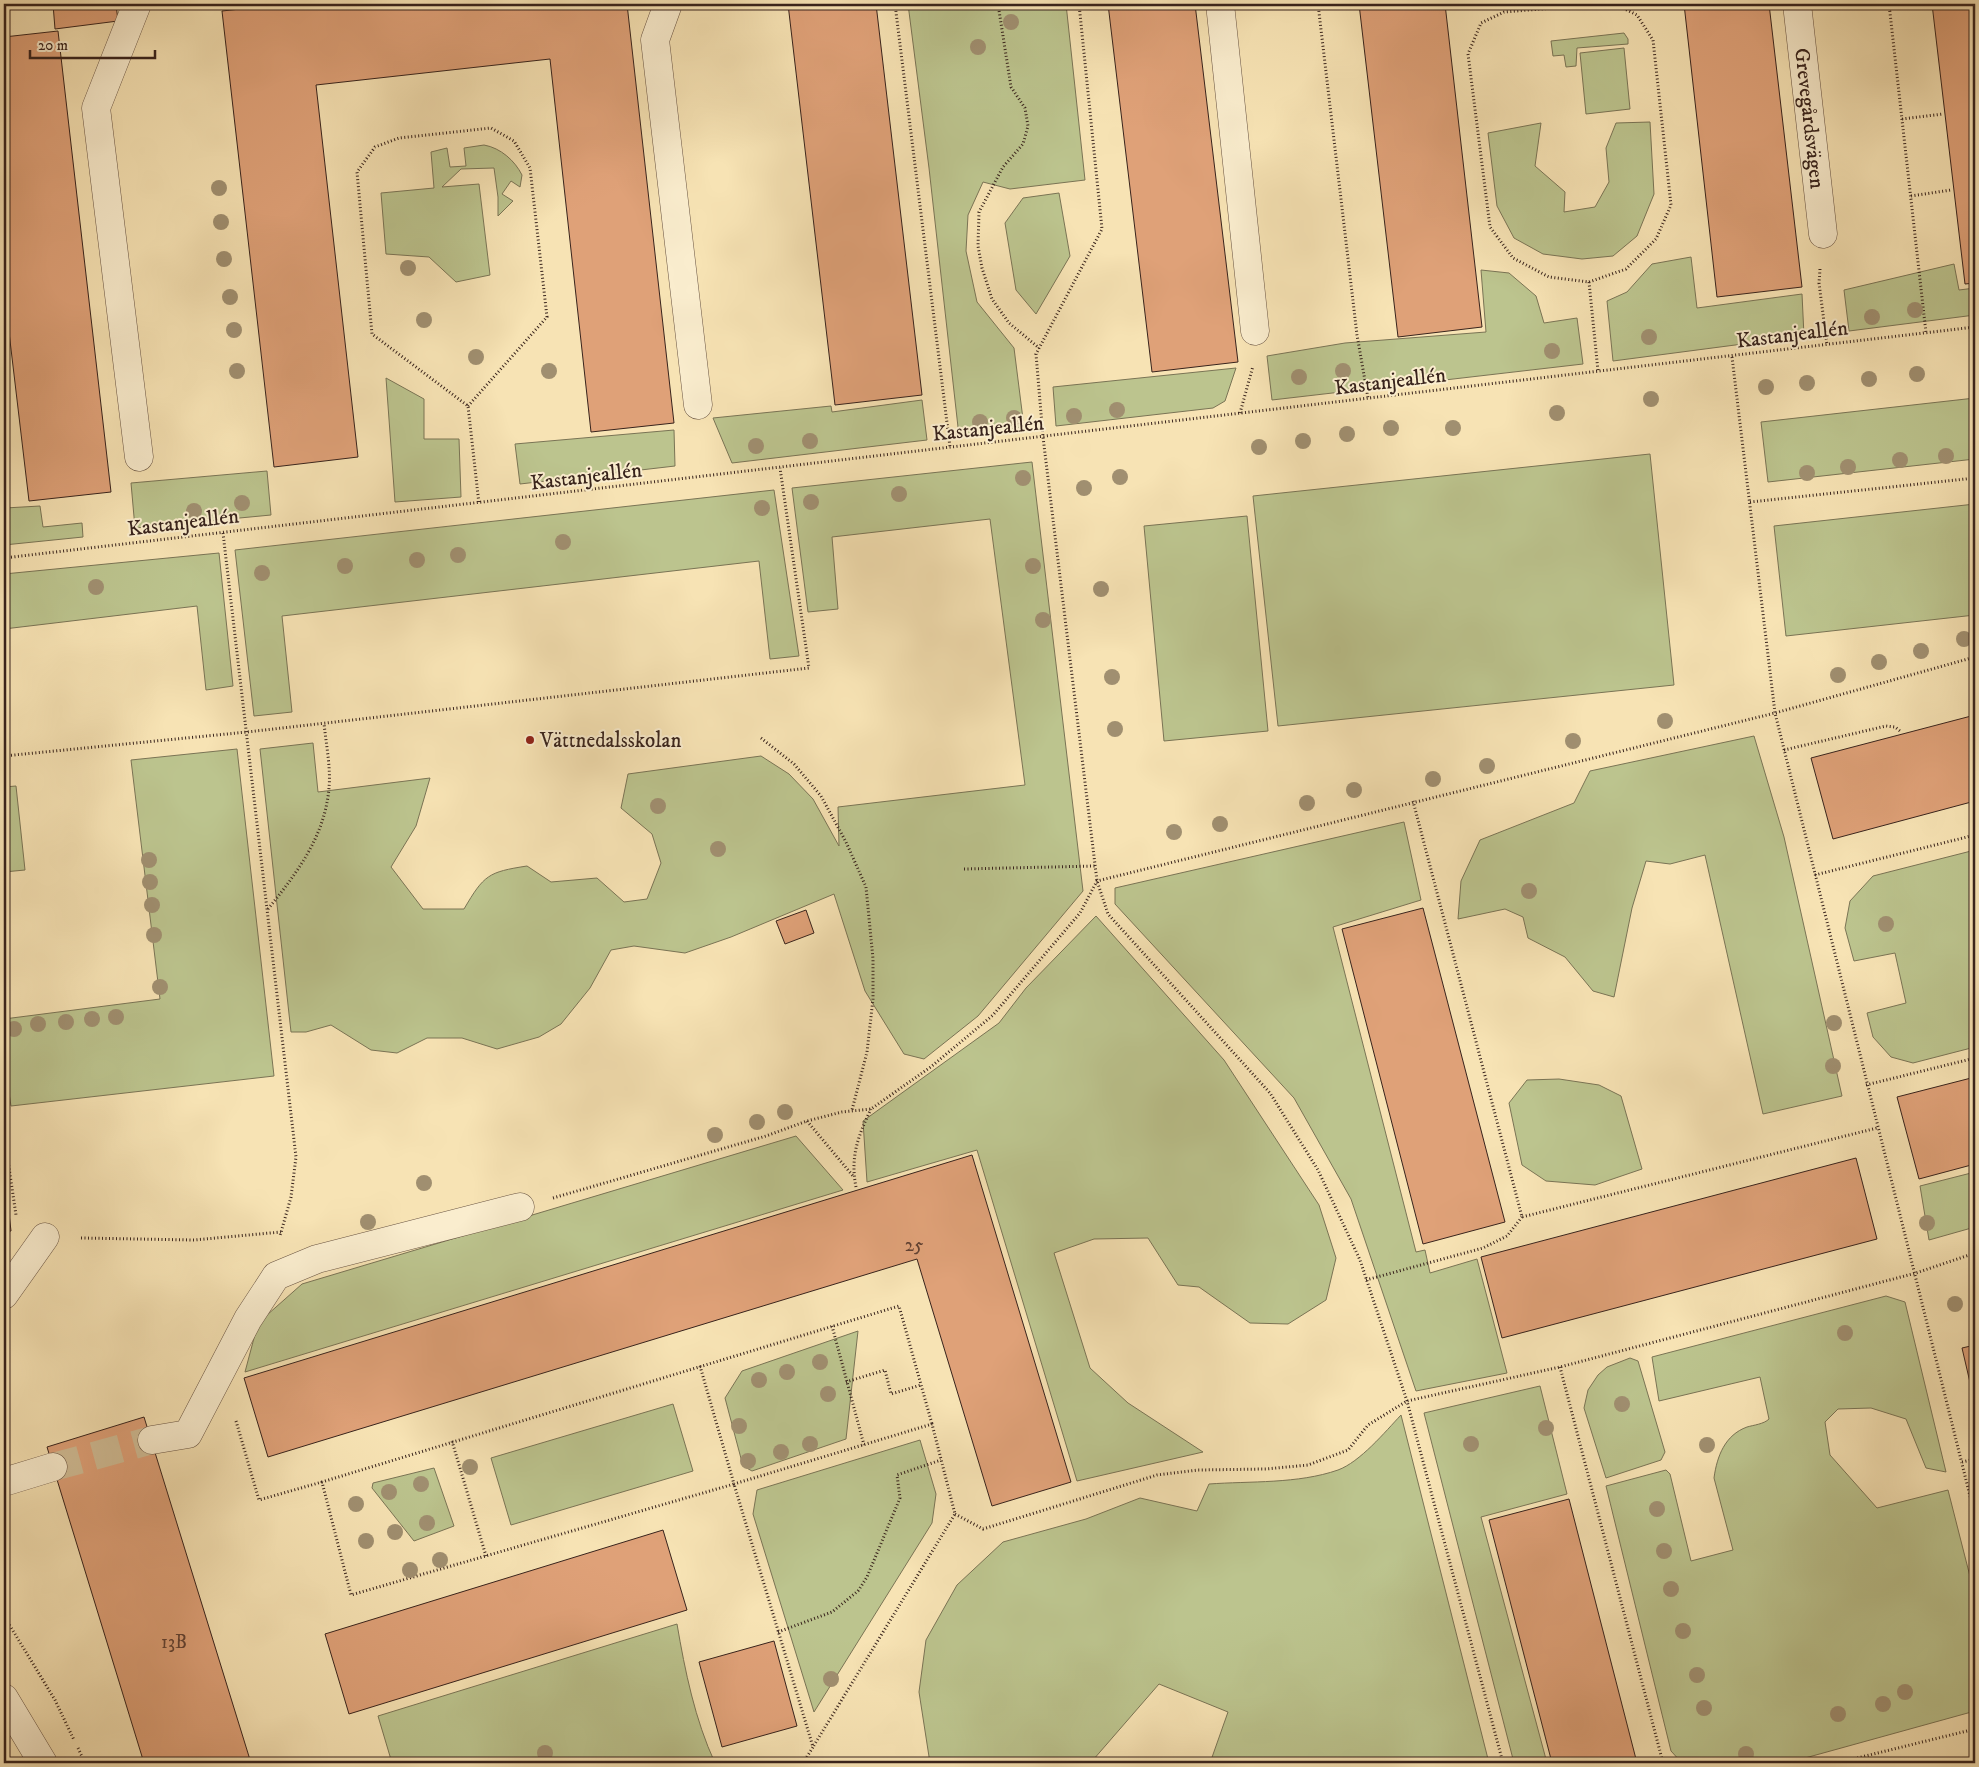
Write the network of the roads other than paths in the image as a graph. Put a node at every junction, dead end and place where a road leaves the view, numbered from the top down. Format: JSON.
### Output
{"nodes":[{"id":1,"x":136,"y":4,"type":"edge"},
{"id":2,"x":668,"y":4,"type":"edge"},
{"id":3,"x":1220,"y":4,"type":"edge"},
{"id":4,"x":1797,"y":4,"type":"edge"},
{"id":5,"x":1824,"y":234,"type":"road end"},
{"id":6,"x":1255,"y":331,"type":"road end"},
{"id":7,"x":698,"y":404,"type":"dead end"},
{"id":8,"x":139,"y":457,"type":"dead end"},
{"id":9,"x":520,"y":1207,"type":"road end"},
{"id":10,"x":45,"y":1238,"type":"road end"},
{"id":11,"x":4,"y":1295,"type":"edge"},
{"id":12,"x":152,"y":1440,"type":"tunnel mouth"},
{"id":13,"x":53,"y":1467,"type":"tunnel mouth"},
{"id":14,"x":4,"y":1482,"type":"edge"},
{"id":15,"x":4,"y":1698,"type":"edge"},
{"id":16,"x":43,"y":1763,"type":"edge"}],
"edges":[{"from":1,"to":8,"type":"street"},
{"from":2,"to":7,"type":"street"},
{"from":3,"to":6,"type":"street"},
{"from":4,"to":5,"type":"street","name":"Grevegårdsvägen"},
{"from":9,"to":12,"type":"street"},
{"from":10,"to":11,"type":"street"},
{"from":13,"to":14,"type":"street"},
{"from":15,"to":16,"type":"street"}]}
